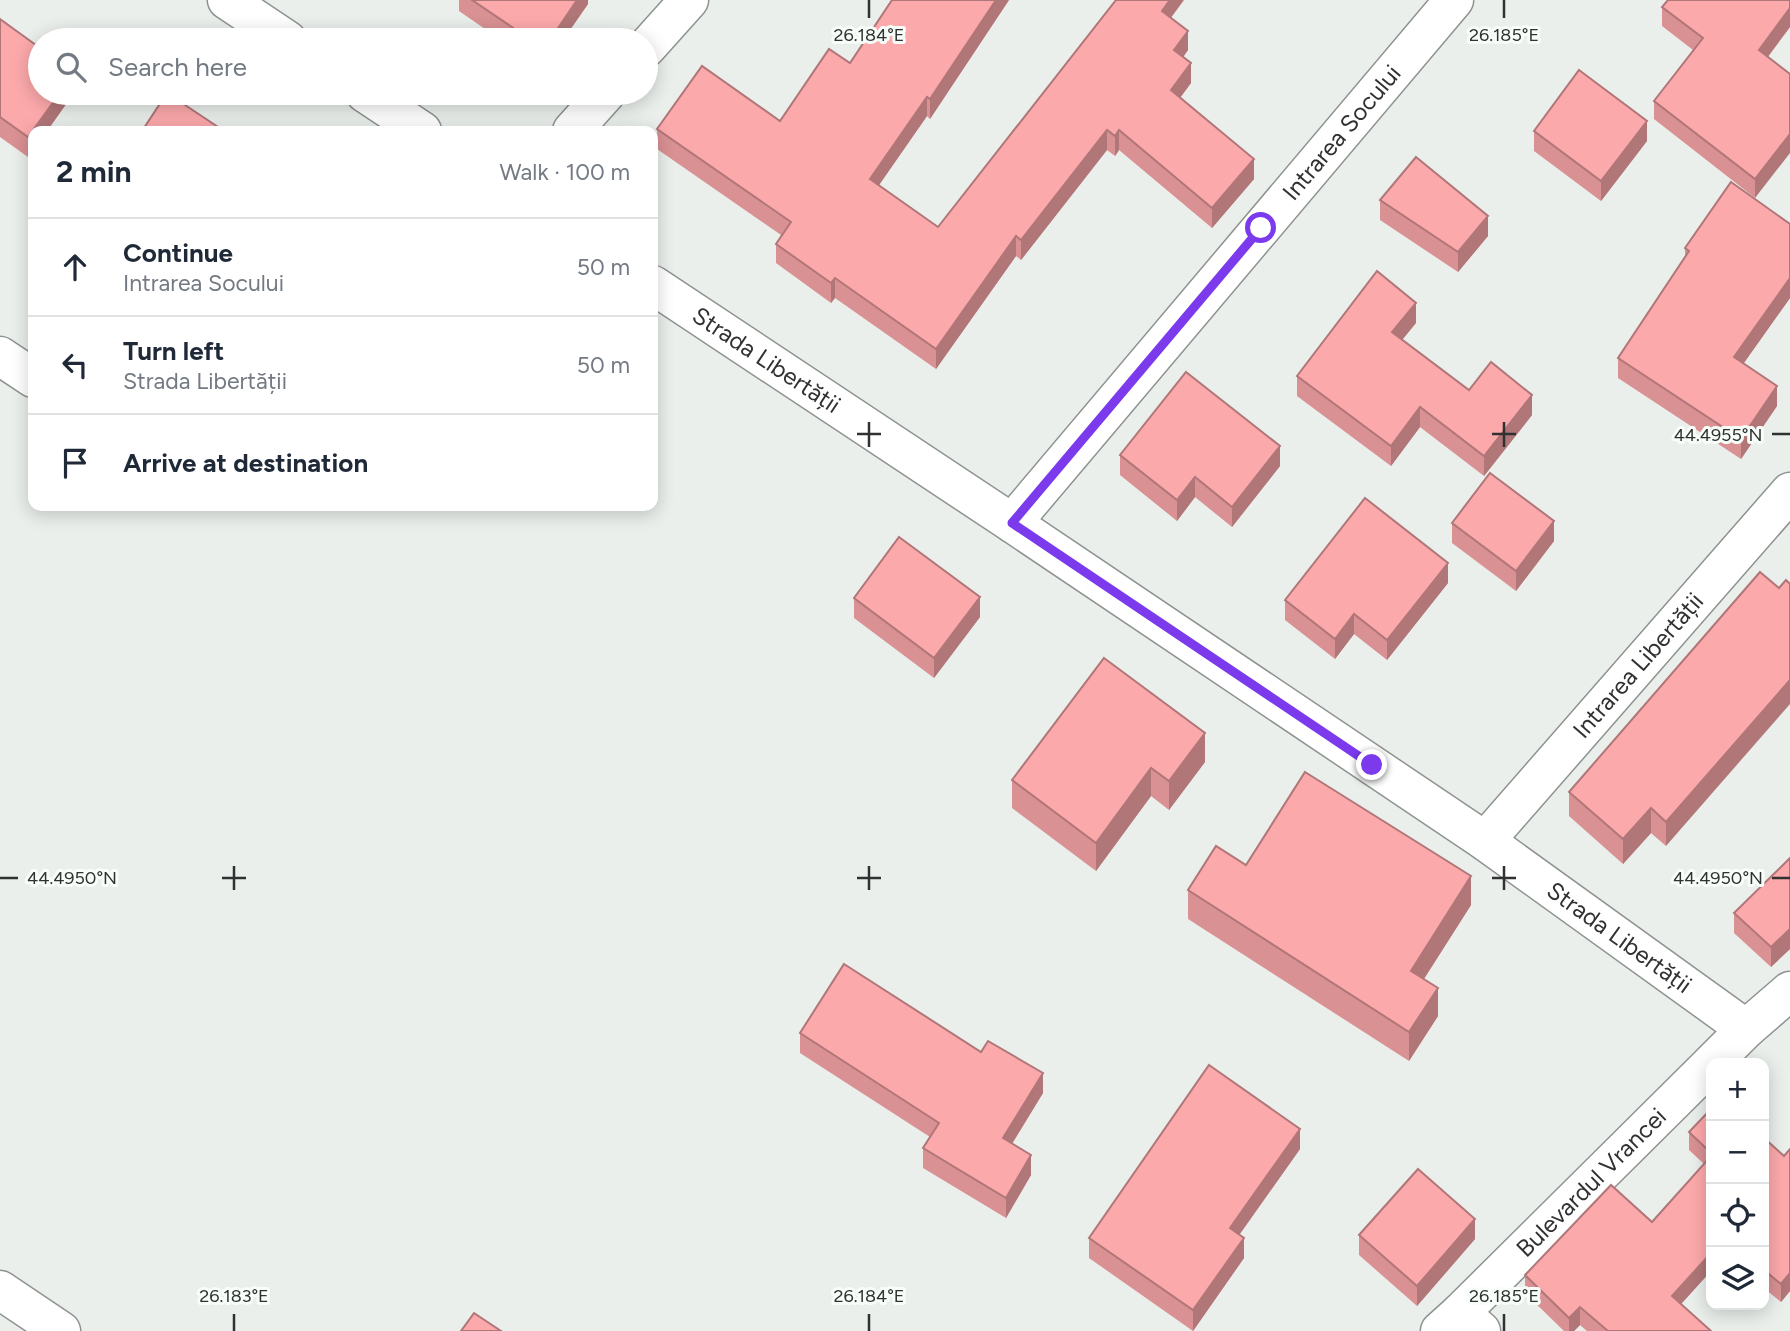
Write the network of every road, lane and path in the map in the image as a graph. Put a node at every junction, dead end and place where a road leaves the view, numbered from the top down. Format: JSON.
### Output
{"nodes":[{"id":1,"x":227,"y":0,"type":"edge"},
{"id":2,"x":689,"y":0,"type":"edge"},
{"id":3,"x":1454,"y":0,"type":"edge"},
{"id":4,"x":269,"y":28,"type":"edge"},
{"id":5,"x":658,"y":35,"type":"edge"},
{"id":6,"x":383,"y":105,"type":"edge"},
{"id":7,"x":595,"y":105,"type":"edge"},
{"id":8,"x":414,"y":126,"type":"edge"},
{"id":9,"x":576,"y":126,"type":"edge"},
{"id":10,"x":658,"y":288,"type":"edge"},
{"id":11,"x":0,"y":356,"type":"edge"},
{"id":12,"x":28,"y":375,"type":"edge"},
{"id":13,"x":1790,"y":492,"type":"edge"},
{"id":14,"x":1012,"y":523,"type":"junction"},
{"id":15,"x":1485,"y":841,"type":"junction"},
{"id":16,"x":1790,"y":991,"type":"edge"},
{"id":17,"x":1746,"y":1029,"type":"junction"},
{"id":18,"x":1718,"y":1058,"type":"edge"},
{"id":19,"x":1706,"y":1070,"type":"edge"},
{"id":20,"x":0,"y":1290,"type":"edge"},
{"id":21,"x":1460,"y":1325,"type":"edge"},
{"id":22,"x":61,"y":1331,"type":"edge"}],
"edges":[{"from":1,"to":4,"type":"street"},
{"from":2,"to":5,"type":"street"},
{"from":3,"to":14,"type":"street","name":"Intrarea Socului"},
{"from":6,"to":8,"type":"street"},
{"from":7,"to":9,"type":"street"},
{"from":10,"to":14,"type":"street","name":"Strada Libertății"},
{"from":11,"to":12,"type":"street"},
{"from":13,"to":15,"type":"street","name":"Intrarea Libertății"},
{"from":14,"to":15,"type":"street","name":"Strada Libertății"},
{"from":15,"to":17,"type":"street","name":"Strada Libertății"},
{"from":16,"to":17,"type":"street","name":"Bulevardul Vrancei"},
{"from":17,"to":18,"type":"street","name":"Bulevardul Vrancei"},
{"from":19,"to":21,"type":"street","name":"Bulevardul Vrancei"},
{"from":20,"to":22,"type":"street"}]}
